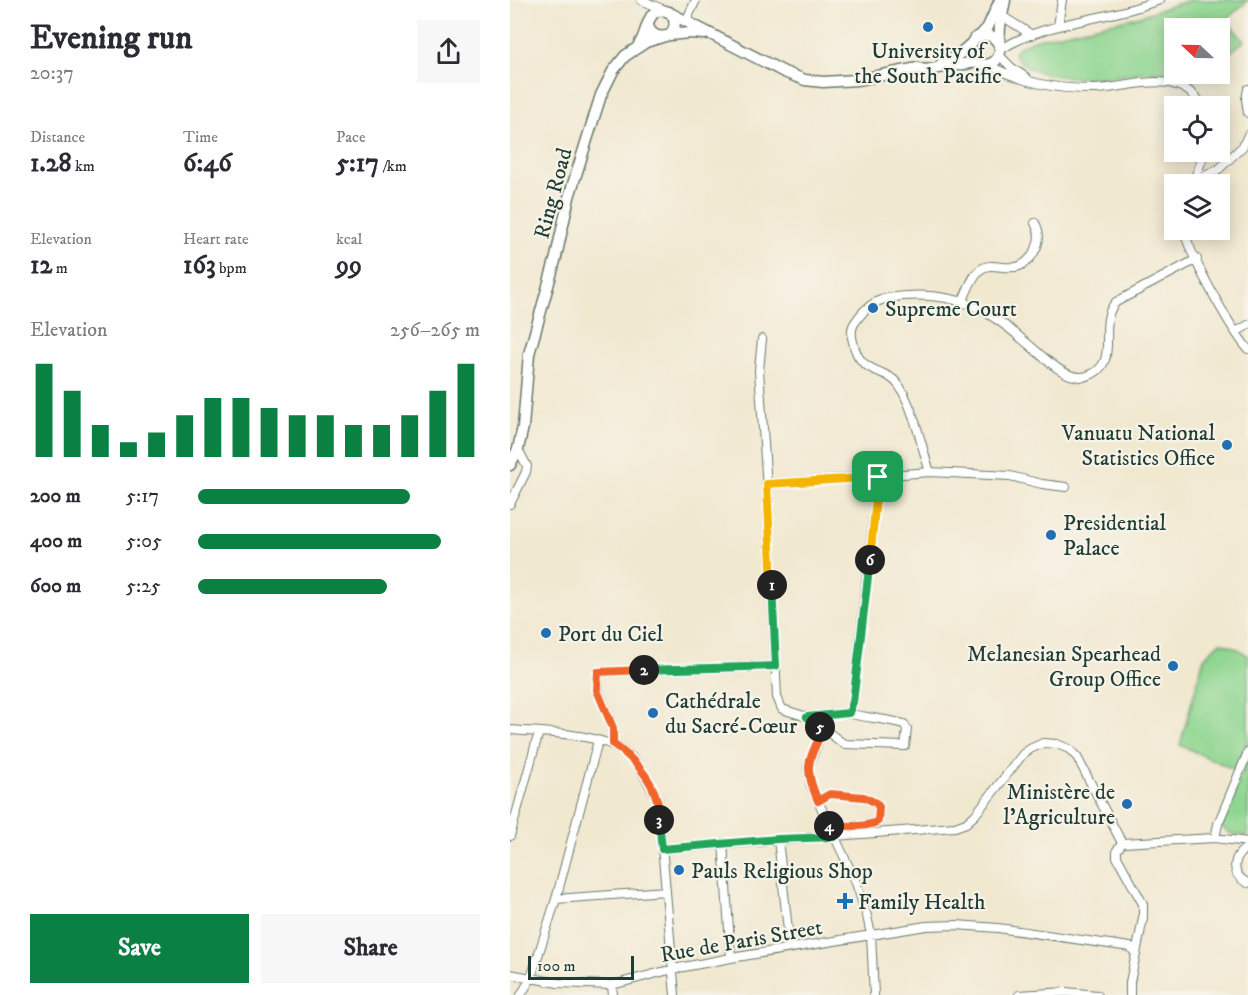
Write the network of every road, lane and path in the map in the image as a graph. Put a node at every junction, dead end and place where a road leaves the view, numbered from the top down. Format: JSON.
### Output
{"nodes":[{"id":1,"x":639,"y":0,"type":"edge"},
{"id":2,"x":696,"y":0,"type":"edge"},
{"id":3,"x":1000,"y":0,"type":"edge"},
{"id":4,"x":1005,"y":0,"type":"edge"},
{"id":5,"x":1062,"y":0,"type":"edge"},
{"id":6,"x":1160,"y":0,"type":"edge"},
{"id":7,"x":668,"y":12,"type":"junction"},
{"id":8,"x":1002,"y":16,"type":"junction"},
{"id":9,"x":686,"y":21,"type":"junction"},
{"id":10,"x":648,"y":24,"type":"junction"},
{"id":11,"x":1058,"y":26,"type":"junction"},
{"id":12,"x":1032,"y":35,"type":"junction"},
{"id":13,"x":666,"y":36,"type":"junction"},
{"id":14,"x":717,"y":37,"type":"junction"},
{"id":15,"x":976,"y":40,"type":"junction"},
{"id":16,"x":637,"y":47,"type":"junction"},
{"id":17,"x":999,"y":50,"type":"junction"},
{"id":18,"x":981,"y":63,"type":"junction"},
{"id":19,"x":925,"y":70,"type":"junction"},
{"id":20,"x":1035,"y":84,"type":"junction"},
{"id":21,"x":1248,"y":89,"type":"edge"},
{"id":22,"x":1195,"y":96,"type":"edge"},
{"id":23,"x":1248,"y":113,"type":"edge"},
{"id":24,"x":1248,"y":135,"type":"edge"},
{"id":25,"x":1211,"y":174,"type":"edge"},
{"id":26,"x":1035,"y":223,"type":"dead end"},
{"id":27,"x":1188,"y":240,"type":"edge"},
{"id":28,"x":1197,"y":259,"type":"junction"},
{"id":29,"x":962,"y":303,"type":"junction"},
{"id":30,"x":1248,"y":325,"type":"edge"},
{"id":31,"x":1236,"y":332,"type":"junction"},
{"id":32,"x":762,"y":339,"type":"dead end"},
{"id":33,"x":1248,"y":349,"type":"edge"},
{"id":34,"x":518,"y":449,"type":"junction"},
{"id":35,"x":510,"y":465,"type":"edge"},
{"id":36,"x":930,"y":472,"type":"junction"},
{"id":37,"x":878,"y":477,"type":"junction"},
{"id":38,"x":767,"y":488,"type":"junction"},
{"id":39,"x":1066,"y":488,"type":"dead end"},
{"id":40,"x":510,"y":504,"type":"edge"},
{"id":41,"x":776,"y":666,"type":"junction"},
{"id":42,"x":849,"y":713,"type":"junction"},
{"id":43,"x":807,"y":717,"type":"junction"},
{"id":44,"x":510,"y":730,"type":"edge"},
{"id":45,"x":823,"y":730,"type":"junction"},
{"id":46,"x":539,"y":732,"type":"junction"},
{"id":47,"x":598,"y":741,"type":"junction"},
{"id":48,"x":613,"y":744,"type":"junction"},
{"id":49,"x":1248,"y":752,"type":"edge"},
{"id":50,"x":818,"y":801,"type":"junction"},
{"id":51,"x":829,"y":825,"type":"junction"},
{"id":52,"x":510,"y":836,"type":"edge"},
{"id":53,"x":834,"y":837,"type":"junction"},
{"id":54,"x":1215,"y":838,"type":"junction"},
{"id":55,"x":778,"y":839,"type":"junction"},
{"id":56,"x":1248,"y":842,"type":"edge"},
{"id":57,"x":723,"y":843,"type":"junction"},
{"id":58,"x":1122,"y":843,"type":"junction"},
{"id":59,"x":1248,"y":847,"type":"edge"},
{"id":60,"x":662,"y":849,"type":"junction"},
{"id":61,"x":1248,"y":883,"type":"edge"},
{"id":62,"x":666,"y":891,"type":"junction"},
{"id":63,"x":555,"y":898,"type":"junction"},
{"id":64,"x":872,"y":935,"type":"junction"},
{"id":65,"x":1137,"y":935,"type":"junction"},
{"id":66,"x":1123,"y":945,"type":"junction"},
{"id":67,"x":790,"y":948,"type":"junction"},
{"id":68,"x":1135,"y":952,"type":"junction"},
{"id":69,"x":731,"y":958,"type":"junction"},
{"id":70,"x":673,"y":969,"type":"junction"},
{"id":71,"x":510,"y":974,"type":"edge"},
{"id":72,"x":531,"y":978,"type":"junction"},
{"id":73,"x":612,"y":990,"type":"edge"},
{"id":74,"x":1129,"y":994,"type":"edge"},
{"id":75,"x":521,"y":995,"type":"edge"},
{"id":76,"x":675,"y":995,"type":"edge"},
{"id":77,"x":874,"y":995,"type":"edge"},
{"id":78,"x":1019,"y":995,"type":"edge"},
{"id":79,"x":1097,"y":995,"type":"edge"}],
"edges":[{"from":1,"to":7,"type":"street"},
{"from":1,"to":10,"type":"street"},
{"from":2,"to":9,"type":"street"},
{"from":3,"to":15,"type":"main road","name":"Ring Road"},
{"from":4,"to":8,"type":"main road"},
{"from":5,"to":11,"type":"street"},
{"from":6,"to":11,"type":"street"},
{"from":7,"to":9,"type":"main road","name":"Ring Road"},
{"from":7,"to":10,"type":"main road"},
{"from":7,"to":13,"type":"main road"},
{"from":8,"to":12,"type":"street"},
{"from":8,"to":17,"type":"main road"},
{"from":9,"to":14,"type":"main road","name":"Ring Road"},
{"from":10,"to":13,"type":"main road"},
{"from":10,"to":16,"type":"main road","name":"Ring Road"},
{"from":11,"to":12,"type":"street"},
{"from":12,"to":17,"type":"street"},
{"from":13,"to":14,"type":"main road","name":"Ring Road"},
{"from":13,"to":16,"type":"main road","name":"Ring Road"},
{"from":14,"to":19,"type":"main road","name":"Ring Road"},
{"from":15,"to":17,"type":"main road"},
{"from":15,"to":18,"type":"main road"},
{"from":15,"to":19,"type":"main road","name":"Ring Road"},
{"from":16,"to":34,"type":"main road","name":"Ring Road"},
{"from":17,"to":18,"type":"main road"},
{"from":17,"to":20,"type":"street"},
{"from":18,"to":19,"type":"main road","name":"Ring Road"},
{"from":18,"to":20,"type":"street"},
{"from":20,"to":22,"type":"street"},
{"from":21,"to":23,"type":"street"},
{"from":24,"to":25,"type":"street"},
{"from":26,"to":29,"type":"street"},
{"from":27,"to":28,"type":"street"},
{"from":28,"to":29,"type":"street"},
{"from":28,"to":31,"type":"street"},
{"from":29,"to":36,"type":"street"},
{"from":30,"to":31,"type":"street"},
{"from":31,"to":33,"type":"street"},
{"from":32,"to":38,"type":"street"},
{"from":34,"to":35,"type":"main road","name":"Ring Road"},
{"from":34,"to":40,"type":"street"},
{"from":36,"to":37,"type":"street"},
{"from":36,"to":39,"type":"street"},
{"from":37,"to":38,"type":"street"},
{"from":37,"to":42,"type":"street"},
{"from":38,"to":41,"type":"street"},
{"from":41,"to":43,"type":"street"},
{"from":41,"to":48,"type":"street"},
{"from":42,"to":43,"type":"street"},
{"from":42,"to":45,"type":"street"},
{"from":43,"to":45,"type":"street"},
{"from":44,"to":46,"type":"street"},
{"from":45,"to":50,"type":"street"},
{"from":46,"to":47,"type":"street"},
{"from":46,"to":52,"type":"street"},
{"from":47,"to":48,"type":"street"},
{"from":47,"to":63,"type":"street"},
{"from":48,"to":60,"type":"street"},
{"from":49,"to":54,"type":"street"},
{"from":50,"to":51,"type":"street"},
{"from":50,"to":51,"type":"street"},
{"from":51,"to":53,"type":"street"},
{"from":53,"to":55,"type":"street"},
{"from":53,"to":58,"type":"street"},
{"from":53,"to":64,"type":"street"},
{"from":54,"to":56,"type":"street"},
{"from":54,"to":58,"type":"street"},
{"from":55,"to":57,"type":"street"},
{"from":55,"to":67,"type":"street"},
{"from":57,"to":60,"type":"street"},
{"from":57,"to":69,"type":"street"},
{"from":58,"to":65,"type":"street"},
{"from":59,"to":61,"type":"street"},
{"from":60,"to":62,"type":"street"},
{"from":62,"to":63,"type":"street"},
{"from":62,"to":70,"type":"street"},
{"from":63,"to":72,"type":"street"},
{"from":64,"to":66,"type":"street","name":"Rue de Paris Street"},
{"from":64,"to":67,"type":"street","name":"Rue de Paris Street"},
{"from":64,"to":77,"type":"street"},
{"from":65,"to":66,"type":"street"},
{"from":65,"to":68,"type":"street"},
{"from":66,"to":68,"type":"street","name":"Rue de Paris Street"},
{"from":67,"to":69,"type":"street","name":"Rue de Paris Street"},
{"from":68,"to":74,"type":"street"},
{"from":69,"to":70,"type":"street","name":"Rue de Paris Street"},
{"from":70,"to":73,"type":"street","name":"Rue de Paris Street"},
{"from":70,"to":76,"type":"street"},
{"from":71,"to":72,"type":"street","name":"Rue de Paris Street"},
{"from":72,"to":73,"type":"street","name":"Rue de Paris Street"},
{"from":72,"to":75,"type":"street"},
{"from":78,"to":79,"type":"street"}]}
